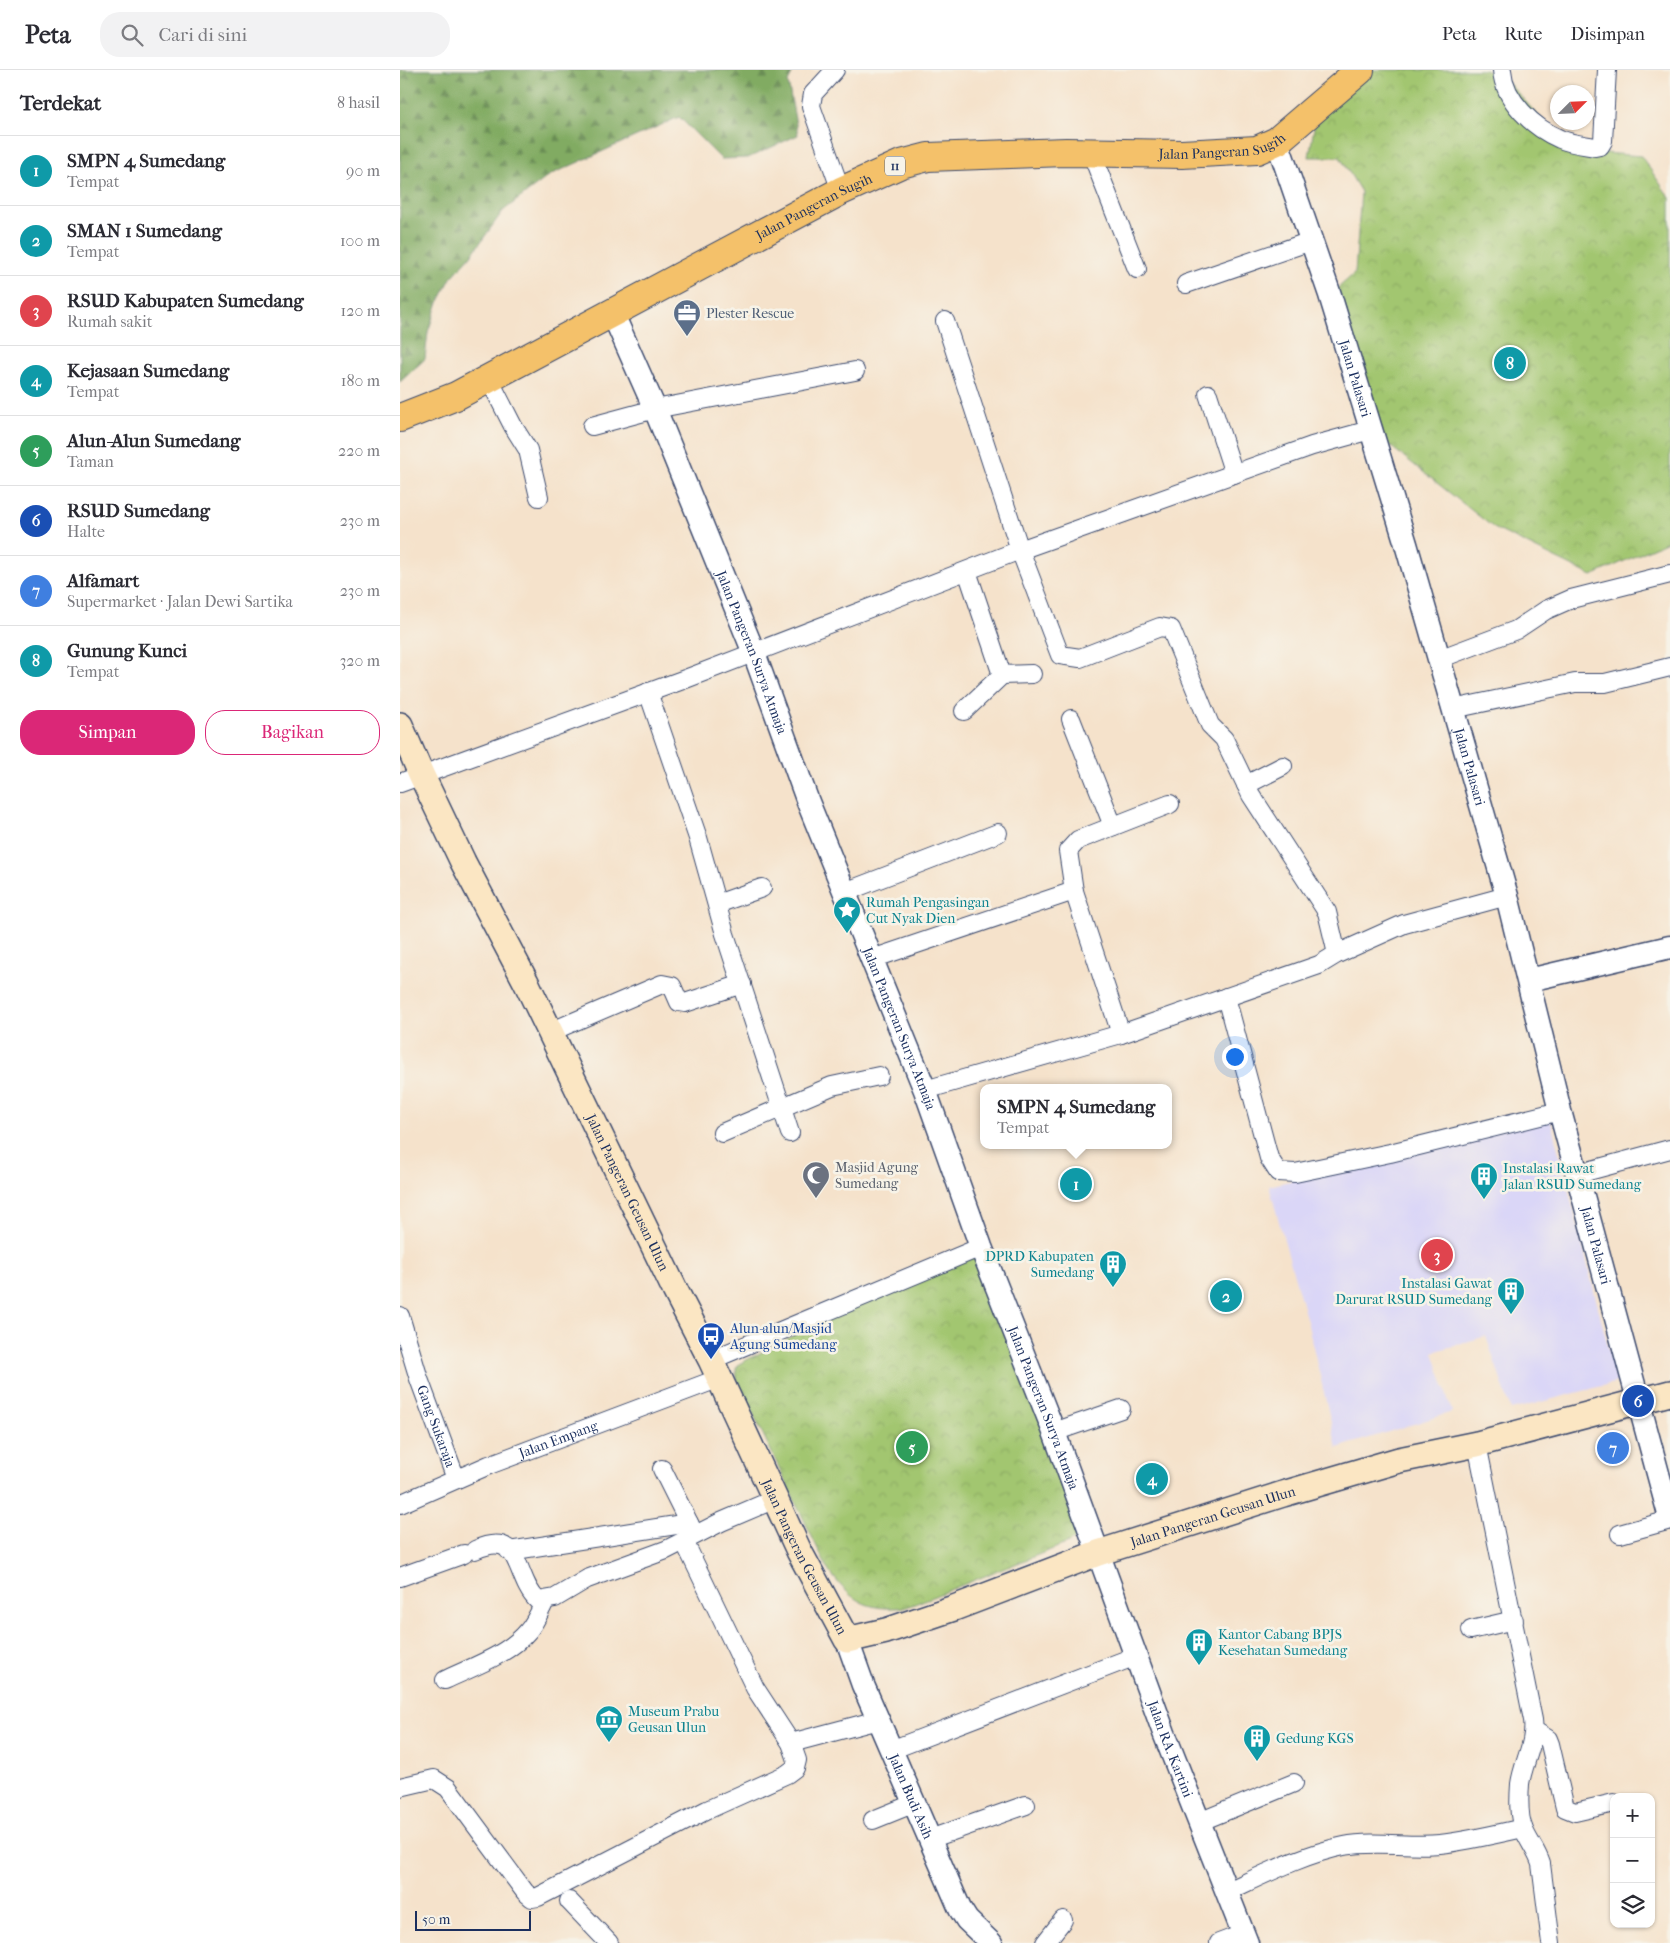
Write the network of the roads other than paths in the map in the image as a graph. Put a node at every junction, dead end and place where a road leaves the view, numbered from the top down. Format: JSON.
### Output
{"nodes":[{"id":1,"x":835,"y":70,"type":"edge"},
{"id":2,"x":1360,"y":70,"type":"edge"},
{"id":3,"x":1502,"y":70,"type":"edge"},
{"id":4,"x":1607,"y":70,"type":"edge"},
{"id":5,"x":1277,"y":141,"type":"junction"},
{"id":6,"x":1091,"y":152,"type":"junction"},
{"id":7,"x":841,"y":191,"type":"junction"},
{"id":8,"x":1311,"y":242,"type":"junction"},
{"id":9,"x":1137,"y":270,"type":"dead end"},
{"id":10,"x":1186,"y":284,"type":"dead end"},
{"id":11,"x":612,"y":312,"type":"junction"},
{"id":12,"x":944,"y":321,"type":"dead end"},
{"id":13,"x":855,"y":371,"type":"dead end"},
{"id":14,"x":488,"y":378,"type":"junction"},
{"id":15,"x":1208,"y":394,"type":"dead end"},
{"id":16,"x":456,"y":396,"type":"junction"},
{"id":17,"x":654,"y":409,"type":"junction"},
{"id":18,"x":400,"y":418,"type":"edge"},
{"id":19,"x":592,"y":426,"type":"dead end"},
{"id":20,"x":1370,"y":430,"type":"junction"},
{"id":21,"x":400,"y":434,"type":"edge"},
{"id":22,"x":1234,"y":474,"type":"junction"},
{"id":23,"x":539,"y":497,"type":"dead end"},
{"id":24,"x":1020,"y":550,"type":"junction"},
{"id":25,"x":967,"y":571,"type":"junction"},
{"id":26,"x":1670,"y":574,"type":"edge"},
{"id":27,"x":754,"y":653,"type":"junction"},
{"id":28,"x":1439,"y":659,"type":"junction"},
{"id":29,"x":1670,"y":667,"type":"edge"},
{"id":30,"x":1032,"y":674,"type":"dead end"},
{"id":31,"x":1002,"y":675,"type":"junction"},
{"id":32,"x":648,"y":692,"type":"junction"},
{"id":33,"x":1453,"y":710,"type":"junction"},
{"id":34,"x":964,"y":711,"type":"dead end"},
{"id":35,"x":1071,"y":718,"type":"dead end"},
{"id":36,"x":400,"y":725,"type":"edge"},
{"id":37,"x":1283,"y":766,"type":"dead end"},
{"id":38,"x":410,"y":779,"type":"edge"},
{"id":39,"x":1246,"y":785,"type":"junction"},
{"id":40,"x":1170,"y":804,"type":"dead end"},
{"id":41,"x":1113,"y":826,"type":"junction"},
{"id":42,"x":998,"y":833,"type":"dead end"},
{"id":43,"x":762,"y":888,"type":"dead end"},
{"id":44,"x":1074,"y":891,"type":"junction"},
{"id":45,"x":845,"y":892,"type":"junction"},
{"id":46,"x":1507,"y":896,"type":"junction"},
{"id":47,"x":717,"y":904,"type":"junction"},
{"id":48,"x":1670,"y":947,"type":"edge"},
{"id":49,"x":1337,"y":954,"type":"junction"},
{"id":50,"x":872,"y":959,"type":"junction"},
{"id":51,"x":1529,"y":980,"type":"junction"},
{"id":52,"x":742,"y":984,"type":"junction"},
{"id":53,"x":1226,"y":997,"type":"junction"},
{"id":54,"x":550,"y":1032,"type":"junction"},
{"id":55,"x":1121,"y":1034,"type":"junction"},
{"id":56,"x":879,"y":1076,"type":"dead end"},
{"id":57,"x":925,"y":1090,"type":"junction"},
{"id":58,"x":783,"y":1109,"type":"junction"},
{"id":59,"x":1560,"y":1112,"type":"junction"},
{"id":60,"x":722,"y":1133,"type":"dead end"},
{"id":61,"x":790,"y":1133,"type":"dead end"},
{"id":62,"x":1670,"y":1149,"type":"edge"},
{"id":63,"x":1577,"y":1174,"type":"junction"},
{"id":64,"x":981,"y":1247,"type":"junction"},
{"id":65,"x":400,"y":1316,"type":"edge"},
{"id":66,"x":715,"y":1369,"type":"junction"},
{"id":67,"x":1670,"y":1393,"type":"edge"},
{"id":68,"x":1638,"y":1401,"type":"junction"},
{"id":69,"x":1122,"y":1409,"type":"dead end"},
{"id":70,"x":1054,"y":1432,"type":"junction"},
{"id":71,"x":1477,"y":1444,"type":"junction"},
{"id":72,"x":662,"y":1469,"type":"dead end"},
{"id":73,"x":456,"y":1479,"type":"junction"},
{"id":74,"x":775,"y":1498,"type":"junction"},
{"id":75,"x":400,"y":1504,"type":"edge"},
{"id":76,"x":1670,"y":1519,"type":"edge"},
{"id":77,"x":690,"y":1533,"type":"junction"},
{"id":78,"x":1620,"y":1534,"type":"dead end"},
{"id":79,"x":509,"y":1551,"type":"junction"},
{"id":80,"x":1098,"y":1553,"type":"junction"},
{"id":81,"x":400,"y":1577,"type":"edge"},
{"id":82,"x":545,"y":1601,"type":"junction"},
{"id":83,"x":1514,"y":1620,"type":"junction"},
{"id":84,"x":1471,"y":1630,"type":"dead end"},
{"id":85,"x":847,"y":1640,"type":"junction"},
{"id":86,"x":1136,"y":1656,"type":"junction"},
{"id":87,"x":445,"y":1680,"type":"dead end"},
{"id":88,"x":878,"y":1720,"type":"junction"},
{"id":89,"x":1535,"y":1731,"type":"junction"},
{"id":90,"x":791,"y":1743,"type":"junction"},
{"id":91,"x":892,"y":1750,"type":"junction"},
{"id":92,"x":1294,"y":1783,"type":"dead end"},
{"id":93,"x":400,"y":1787,"type":"edge"},
{"id":94,"x":915,"y":1802,"type":"junction"},
{"id":95,"x":1610,"y":1803,"type":"edge"},
{"id":96,"x":1026,"y":1805,"type":"dead end"},
{"id":97,"x":873,"y":1820,"type":"dead end"},
{"id":98,"x":1199,"y":1822,"type":"junction"},
{"id":99,"x":1523,"y":1828,"type":"junction"},
{"id":100,"x":930,"y":1839,"type":"junction"},
{"id":101,"x":1226,"y":1892,"type":"junction"},
{"id":102,"x":569,"y":1901,"type":"dead end"},
{"id":103,"x":1063,"y":1920,"type":"dead end"},
{"id":104,"x":1245,"y":1939,"type":"edge"},
{"id":105,"x":609,"y":1943,"type":"edge"},
{"id":106,"x":991,"y":1943,"type":"edge"},
{"id":107,"x":1045,"y":1943,"type":"edge"},
{"id":108,"x":1219,"y":1943,"type":"edge"},
{"id":109,"x":1551,"y":1943,"type":"edge"}],
"edges":[{"from":1,"to":7,"type":"street"},
{"from":2,"to":5,"type":"highway","name":"Jalan Pangeran Sugih","number":"11"},
{"from":3,"to":4,"type":"street"},
{"from":5,"to":6,"type":"highway","name":"Jalan Pangeran Sugih","number":"11"},
{"from":5,"to":8,"type":"street","name":"Jalan Palasari"},
{"from":6,"to":7,"type":"highway","name":"Jalan Pangeran Sugih","number":"11"},
{"from":6,"to":9,"type":"street"},
{"from":7,"to":11,"type":"highway","name":"Jalan Pangeran Sugih","number":"11"},
{"from":8,"to":10,"type":"street"},
{"from":8,"to":20,"type":"street","name":"Jalan Palasari"},
{"from":11,"to":14,"type":"highway","name":"Jalan Pangeran Sugih","number":"11"},
{"from":11,"to":17,"type":"street","name":"Jalan Pangeran Surya Atmaja"},
{"from":12,"to":24,"type":"street"},
{"from":13,"to":17,"type":"street"},
{"from":14,"to":16,"type":"highway","name":"Jalan Pangeran Sugih","number":"11"},
{"from":14,"to":23,"type":"street"},
{"from":15,"to":22,"type":"street"},
{"from":16,"to":18,"type":"highway","number":"11"},
{"from":16,"to":21,"type":"highway","number":"11"},
{"from":17,"to":19,"type":"street"},
{"from":17,"to":27,"type":"street","name":"Jalan Pangeran Surya Atmaja"},
{"from":20,"to":22,"type":"street"},
{"from":20,"to":28,"type":"street","name":"Jalan Palasari"},
{"from":22,"to":24,"type":"street"},
{"from":24,"to":25,"type":"street"},
{"from":24,"to":39,"type":"street"},
{"from":25,"to":27,"type":"street"},
{"from":25,"to":31,"type":"street"},
{"from":26,"to":28,"type":"street"},
{"from":27,"to":32,"type":"street"},
{"from":27,"to":45,"type":"street","name":"Jalan Pangeran Surya Atmaja"},
{"from":28,"to":33,"type":"street","name":"Jalan Palasari"},
{"from":29,"to":33,"type":"street"},
{"from":30,"to":31,"type":"street"},
{"from":31,"to":34,"type":"street"},
{"from":32,"to":38,"type":"street"},
{"from":32,"to":47,"type":"street"},
{"from":33,"to":46,"type":"street","name":"Jalan Palasari"},
{"from":35,"to":41,"type":"street"},
{"from":36,"to":38,"type":"main road","name":"Jalan Pangeran Geusan Ulun"},
{"from":37,"to":39,"type":"street"},
{"from":38,"to":54,"type":"main road","name":"Jalan Pangeran Geusan Ulun"},
{"from":39,"to":49,"type":"street"},
{"from":40,"to":41,"type":"street"},
{"from":41,"to":44,"type":"street"},
{"from":42,"to":45,"type":"street"},
{"from":43,"to":47,"type":"street"},
{"from":44,"to":50,"type":"street"},
{"from":44,"to":55,"type":"street"},
{"from":45,"to":50,"type":"street","name":"Jalan Pangeran Surya Atmaja"},
{"from":46,"to":49,"type":"street"},
{"from":46,"to":51,"type":"street","name":"Jalan Palasari"},
{"from":47,"to":52,"type":"street"},
{"from":48,"to":51,"type":"street"},
{"from":49,"to":53,"type":"street"},
{"from":50,"to":57,"type":"street","name":"Jalan Pangeran Surya Atmaja"},
{"from":51,"to":59,"type":"street","name":"Jalan Palasari"},
{"from":52,"to":54,"type":"street"},
{"from":52,"to":58,"type":"street"},
{"from":53,"to":55,"type":"street"},
{"from":53,"to":59,"type":"street"},
{"from":54,"to":66,"type":"main road","name":"Jalan Pangeran Geusan Ulun"},
{"from":55,"to":57,"type":"street"},
{"from":56,"to":58,"type":"street"},
{"from":57,"to":64,"type":"street","name":"Jalan Pangeran Surya Atmaja"},
{"from":58,"to":60,"type":"street"},
{"from":58,"to":61,"type":"street"},
{"from":59,"to":63,"type":"street","name":"Jalan Palasari"},
{"from":62,"to":63,"type":"street"},
{"from":63,"to":68,"type":"street","name":"Jalan Palasari"},
{"from":64,"to":66,"type":"street","name":"Jalan Empang"},
{"from":64,"to":70,"type":"street","name":"Jalan Pangeran Surya Atmaja"},
{"from":65,"to":73,"type":"street","name":"Gang Sukaraja"},
{"from":66,"to":73,"type":"street","name":"Jalan Empang"},
{"from":66,"to":74,"type":"main road","name":"Jalan Pangeran Geusan Ulun"},
{"from":67,"to":68,"type":"main road","name":"Jalan Pangeran Geusan Ulun"},
{"from":68,"to":71,"type":"main road","name":"Jalan Pangeran Geusan Ulun"},
{"from":68,"to":76,"type":"street","name":"Jalan Palasari"},
{"from":69,"to":70,"type":"street"},
{"from":70,"to":80,"type":"street","name":"Jalan Pangeran Surya Atmaja"},
{"from":71,"to":80,"type":"main road","name":"Jalan Pangeran Geusan Ulun"},
{"from":71,"to":83,"type":"street"},
{"from":72,"to":77,"type":"street"},
{"from":73,"to":75,"type":"street","name":"Jalan Empang"},
{"from":74,"to":77,"type":"street"},
{"from":74,"to":85,"type":"main road","name":"Jalan Pangeran Geusan Ulun"},
{"from":76,"to":78,"type":"street"},
{"from":77,"to":79,"type":"street"},
{"from":77,"to":82,"type":"street"},
{"from":77,"to":90,"type":"street"},
{"from":79,"to":81,"type":"street"},
{"from":79,"to":82,"type":"street"},
{"from":80,"to":85,"type":"main road","name":"Jalan Pangeran Geusan Ulun"},
{"from":80,"to":86,"type":"street","name":"Jalan RA. Kartini"},
{"from":82,"to":87,"type":"street"},
{"from":83,"to":84,"type":"street"},
{"from":83,"to":89,"type":"street"},
{"from":85,"to":88,"type":"street","name":"Jalan Budi Asih"},
{"from":86,"to":91,"type":"street"},
{"from":86,"to":98,"type":"street","name":"Jalan RA. Kartini"},
{"from":88,"to":90,"type":"street"},
{"from":88,"to":91,"type":"street","name":"Jalan Budi Asih"},
{"from":89,"to":95,"type":"street"},
{"from":89,"to":99,"type":"street"},
{"from":90,"to":93,"type":"street"},
{"from":91,"to":94,"type":"street","name":"Jalan Budi Asih"},
{"from":92,"to":98,"type":"street"},
{"from":94,"to":97,"type":"street"},
{"from":94,"to":100,"type":"street","name":"Jalan Budi Asih"},
{"from":96,"to":100,"type":"street"},
{"from":98,"to":101,"type":"street","name":"Jalan RA. Kartini"},
{"from":99,"to":101,"type":"street"},
{"from":99,"to":109,"type":"street"},
{"from":100,"to":106,"type":"street","name":"Jalan Budi Asih"},
{"from":101,"to":104,"type":"street","name":"Jalan RA. Kartini"},
{"from":102,"to":105,"type":"street"},
{"from":103,"to":107,"type":"street"},
{"from":104,"to":108,"type":"street"}]}
